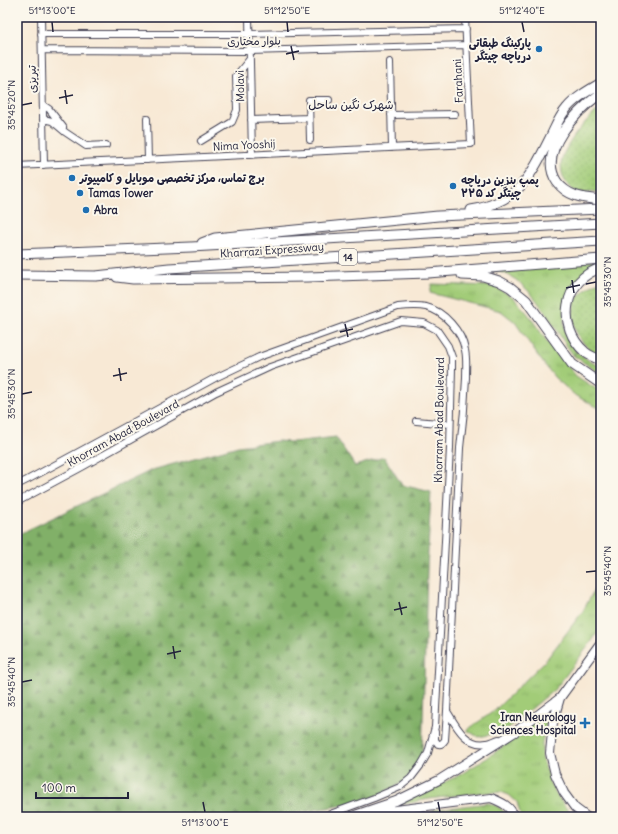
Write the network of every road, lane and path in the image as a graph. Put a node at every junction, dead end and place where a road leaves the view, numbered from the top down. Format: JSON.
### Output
{"nodes":[{"id":1,"x":41,"y":17,"type":"edge"},
{"id":2,"x":249,"y":17,"type":"edge"},
{"id":3,"x":465,"y":17,"type":"edge"},
{"id":4,"x":466,"y":29,"type":"junction"},
{"id":5,"x":41,"y":34,"type":"junction"},
{"id":6,"x":249,"y":34,"type":"junction"},
{"id":7,"x":467,"y":45,"type":"junction"},
{"id":8,"x":42,"y":50,"type":"junction"},
{"id":9,"x":249,"y":51,"type":"junction"},
{"id":10,"x":249,"y":60,"type":"junction"},
{"id":11,"x":390,"y":62,"type":"dead end"},
{"id":12,"x":601,"y":83,"type":"edge"},
{"id":13,"x":601,"y":93,"type":"edge"},
{"id":14,"x":329,"y":100,"type":"dead end"},
{"id":15,"x":43,"y":105,"type":"junction"},
{"id":16,"x":455,"y":114,"type":"dead end"},
{"id":17,"x":391,"y":115,"type":"junction"},
{"id":18,"x":310,"y":118,"type":"junction"},
{"id":19,"x":43,"y":119,"type":"junction"},
{"id":20,"x":148,"y":119,"type":"dead end"},
{"id":21,"x":251,"y":120,"type":"junction"},
{"id":22,"x":69,"y":134,"type":"junction"},
{"id":23,"x":310,"y":140,"type":"dead end"},
{"id":24,"x":201,"y":141,"type":"dead end"},
{"id":25,"x":471,"y":144,"type":"joint"},
{"id":26,"x":106,"y":145,"type":"dead end"},
{"id":27,"x":392,"y":148,"type":"junction"},
{"id":28,"x":252,"y":155,"type":"junction"},
{"id":29,"x":148,"y":160,"type":"junction"},
{"id":30,"x":44,"y":165,"type":"junction"},
{"id":31,"x":17,"y":166,"type":"edge"},
{"id":32,"x":601,"y":200,"type":"edge"},
{"id":33,"x":601,"y":209,"type":"edge"},
{"id":34,"x":438,"y":216,"type":"junction"},
{"id":35,"x":601,"y":223,"type":"edge"},
{"id":36,"x":601,"y":241,"type":"edge"},
{"id":37,"x":192,"y":247,"type":"junction"},
{"id":38,"x":17,"y":254,"type":"edge"},
{"id":39,"x":601,"y":259,"type":"edge"},
{"id":40,"x":601,"y":268,"type":"edge"},
{"id":41,"x":428,"y":273,"type":"junction"},
{"id":42,"x":17,"y":275,"type":"edge"},
{"id":43,"x":96,"y":276,"type":"junction"},
{"id":44,"x":601,"y":360,"type":"edge"},
{"id":45,"x":601,"y":384,"type":"edge"},
{"id":46,"x":416,"y":421,"type":"dead end"},
{"id":47,"x":450,"y":424,"type":"junction"},
{"id":48,"x":450,"y":448,"type":"junction"},
{"id":49,"x":460,"y":448,"type":"junction"},
{"id":50,"x":17,"y":485,"type":"edge"},
{"id":51,"x":17,"y":502,"type":"edge"},
{"id":52,"x":601,"y":642,"type":"edge"},
{"id":53,"x":560,"y":698,"type":"junction"},
{"id":54,"x":447,"y":711,"type":"junction"},
{"id":55,"x":435,"y":727,"type":"junction"},
{"id":56,"x":515,"y":732,"type":"junction"},
{"id":57,"x":322,"y":817,"type":"edge"},
{"id":58,"x":349,"y":817,"type":"edge"},
{"id":59,"x":514,"y":817,"type":"edge"},
{"id":60,"x":587,"y":817,"type":"edge"}],
"edges":[{"from":1,"to":5,"type":"street","name":"تبریزی"},
{"from":2,"to":6,"type":"street","name":"Molavi"},
{"from":3,"to":4,"type":"street","name":"Farahani"},
{"from":4,"to":6,"type":"street","name":"بلوار مختاری"},
{"from":4,"to":7,"type":"street","name":"Farahani"},
{"from":5,"to":6,"type":"street","name":"بلوار مختاری"},
{"from":5,"to":8,"type":"street","name":"تبریزی"},
{"from":6,"to":9,"type":"street","name":"Molavi"},
{"from":7,"to":9,"type":"street","name":"بلوار مختاری"},
{"from":7,"to":25,"type":"street","name":"Farahani"},
{"from":8,"to":9,"type":"street","name":"بلوار مختاری"},
{"from":8,"to":15,"type":"street","name":"تبریزی"},
{"from":9,"to":10,"type":"street","name":"Molavi"},
{"from":10,"to":21,"type":"street","name":"Molavi"},
{"from":10,"to":24,"type":"street"},
{"from":11,"to":17,"type":"street"},
{"from":12,"to":34,"type":"highway"},
{"from":13,"to":32,"type":"highway"},
{"from":14,"to":18,"type":"street"},
{"from":15,"to":19,"type":"street","name":"تبریزی"},
{"from":15,"to":22,"type":"street"},
{"from":16,"to":17,"type":"street"},
{"from":17,"to":27,"type":"street"},
{"from":18,"to":21,"type":"street"},
{"from":18,"to":23,"type":"street"},
{"from":19,"to":22,"type":"street"},
{"from":19,"to":30,"type":"street","name":"تبریزی"},
{"from":20,"to":29,"type":"street"},
{"from":21,"to":28,"type":"street","name":"Molavi"},
{"from":22,"to":26,"type":"street"},
{"from":25,"to":27,"type":"street","name":"Nima Yooshij"},
{"from":27,"to":28,"type":"street","name":"Nima Yooshij"},
{"from":28,"to":29,"type":"street","name":"Nima Yooshij"},
{"from":29,"to":30,"type":"street","name":"Nima Yooshij"},
{"from":30,"to":31,"type":"street","name":"Nima Yooshij"},
{"from":33,"to":34,"type":"highway"},
{"from":34,"to":37,"type":"highway"},
{"from":35,"to":37,"type":"highway","name":"Kharrazi Expressway","number":"14"},
{"from":36,"to":43,"type":"highway","name":"Kharrazi Expressway","number":"14"},
{"from":37,"to":38,"type":"highway","name":"Kharrazi Expressway","number":"14"},
{"from":39,"to":41,"type":"highway"},
{"from":40,"to":44,"type":"highway"},
{"from":41,"to":43,"type":"highway"},
{"from":41,"to":45,"type":"highway"},
{"from":42,"to":43,"type":"highway","name":"Kharrazi Expressway","number":"14"},
{"from":46,"to":47,"type":"street"},
{"from":47,"to":48,"type":"street","name":"Khorram Abad Boulevard"},
{"from":47,"to":51,"type":"street","name":"Khorram Abad Boulevard"},
{"from":48,"to":49,"type":"street"},
{"from":48,"to":55,"type":"street","name":"Khorram Abad Boulevard"},
{"from":49,"to":50,"type":"street","name":"Khorram Abad Boulevard"},
{"from":49,"to":54,"type":"street","name":"Khorram Abad Boulevard"},
{"from":52,"to":53,"type":"main road"},
{"from":53,"to":56,"type":"main road"},
{"from":53,"to":60,"type":"main road"},
{"from":54,"to":55,"type":"street","name":"Khorram Abad Boulevard"},
{"from":54,"to":56,"type":"street"},
{"from":55,"to":57,"type":"street","name":"Khorram Abad Boulevard"},
{"from":56,"to":58,"type":"main road"},
{"from":58,"to":59,"type":"main road"}]}
